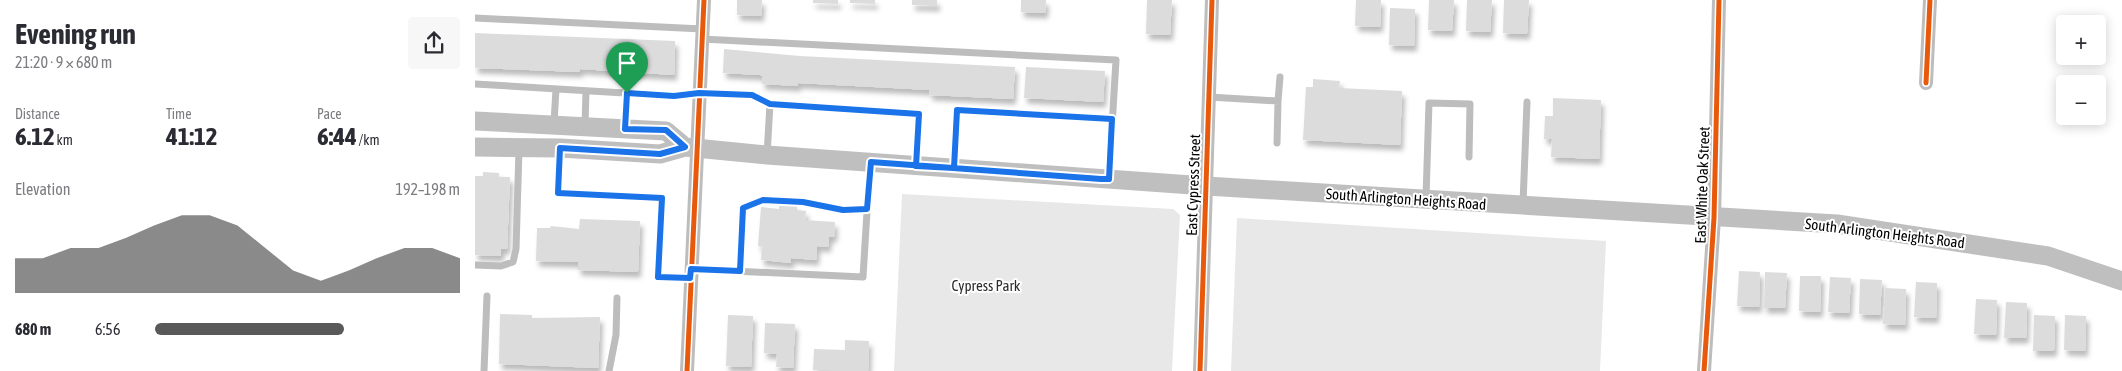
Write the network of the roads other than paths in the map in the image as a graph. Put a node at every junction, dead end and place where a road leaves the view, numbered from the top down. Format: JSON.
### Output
{"nodes":[{"id":1,"x":703,"y":0,"type":"edge"},
{"id":2,"x":1212,"y":0,"type":"edge"},
{"id":3,"x":1719,"y":0,"type":"edge"},
{"id":4,"x":1930,"y":0,"type":"edge"},
{"id":5,"x":475,"y":18,"type":"edge"},
{"id":6,"x":702,"y":34,"type":"junction"},
{"id":7,"x":1280,"y":77,"type":"dead end"},
{"id":8,"x":1926,"y":83,"type":"dead end"},
{"id":9,"x":475,"y":84,"type":"edge"},
{"id":10,"x":556,"y":89,"type":"junction"},
{"id":11,"x":586,"y":91,"type":"junction"},
{"id":12,"x":627,"y":93,"type":"junction"},
{"id":13,"x":699,"y":93,"type":"junction"},
{"id":14,"x":1209,"y":97,"type":"junction"},
{"id":15,"x":1278,"y":101,"type":"junction"},
{"id":16,"x":1527,"y":102,"type":"dead end"},
{"id":17,"x":770,"y":104,"type":"junction"},
{"id":18,"x":1112,"y":119,"type":"junction"},
{"id":19,"x":475,"y":121,"type":"edge"},
{"id":20,"x":554,"y":126,"type":"junction"},
{"id":21,"x":585,"y":128,"type":"junction"},
{"id":22,"x":625,"y":129,"type":"junction"},
{"id":23,"x":1277,"y":143,"type":"dead end"},
{"id":24,"x":475,"y":147,"type":"edge"},
{"id":25,"x":519,"y":147,"type":"junction"},
{"id":26,"x":560,"y":148,"type":"junction"},
{"id":27,"x":690,"y":148,"type":"junction"},
{"id":28,"x":767,"y":155,"type":"junction"},
{"id":29,"x":1469,"y":157,"type":"dead end"},
{"id":30,"x":871,"y":162,"type":"junction"},
{"id":31,"x":916,"y":166,"type":"junction"},
{"id":32,"x":954,"y":168,"type":"junction"},
{"id":33,"x":1109,"y":179,"type":"junction"},
{"id":34,"x":1206,"y":186,"type":"junction"},
{"id":35,"x":1426,"y":200,"type":"junction"},
{"id":36,"x":1523,"y":206,"type":"junction"},
{"id":37,"x":867,"y":209,"type":"junction"},
{"id":38,"x":1714,"y":218,"type":"junction"},
{"id":39,"x":475,"y":265,"type":"edge"},
{"id":40,"x":740,"y":271,"type":"junction"},
{"id":41,"x":691,"y":274,"type":"junction"},
{"id":42,"x":2122,"y":280,"type":"edge"},
{"id":43,"x":487,"y":296,"type":"dead end"},
{"id":44,"x":617,"y":298,"type":"dead end"},
{"id":45,"x":484,"y":371,"type":"edge"},
{"id":46,"x":609,"y":371,"type":"edge"},
{"id":47,"x":687,"y":371,"type":"edge"},
{"id":48,"x":1199,"y":371,"type":"edge"},
{"id":49,"x":1705,"y":371,"type":"edge"}],
"edges":[{"from":1,"to":6,"type":"street"},
{"from":2,"to":14,"type":"street","name":"East Cypress Street"},
{"from":3,"to":38,"type":"street","name":"East White Oak Street"},
{"from":4,"to":8,"type":"street"},
{"from":5,"to":6,"type":"lane"},
{"from":6,"to":13,"type":"street"},
{"from":6,"to":18,"type":"lane"},
{"from":7,"to":15,"type":"lane"},
{"from":9,"to":10,"type":"lane"},
{"from":10,"to":11,"type":"lane"},
{"from":10,"to":20,"type":"lane"},
{"from":11,"to":12,"type":"lane"},
{"from":11,"to":21,"type":"lane"},
{"from":12,"to":13,"type":"lane"},
{"from":12,"to":22,"type":"lane"},
{"from":13,"to":17,"type":"lane"},
{"from":13,"to":27,"type":"street"},
{"from":14,"to":15,"type":"lane"},
{"from":14,"to":34,"type":"street","name":"East Cypress Street"},
{"from":15,"to":23,"type":"lane"},
{"from":16,"to":36,"type":"lane"},
{"from":17,"to":28,"type":"lane"},
{"from":17,"to":31,"type":"lane"},
{"from":18,"to":32,"type":"lane"},
{"from":18,"to":33,"type":"lane"},
{"from":19,"to":20,"type":"main road"},
{"from":20,"to":21,"type":"main road"},
{"from":21,"to":22,"type":"main road"},
{"from":22,"to":27,"type":"main road"},
{"from":24,"to":25,"type":"main road","name":"South Arlington Heights Road"},
{"from":25,"to":26,"type":"main road","name":"South Arlington Heights Road"},
{"from":25,"to":39,"type":"lane"},
{"from":26,"to":27,"type":"main road","name":"South Arlington Heights Road"},
{"from":26,"to":41,"type":"lane"},
{"from":27,"to":28,"type":"main road","name":"South Arlington Heights Road"},
{"from":27,"to":41,"type":"street"},
{"from":28,"to":30,"type":"main road","name":"South Arlington Heights Road"},
{"from":29,"to":35,"type":"lane"},
{"from":30,"to":31,"type":"main road","name":"South Arlington Heights Road"},
{"from":30,"to":37,"type":"lane"},
{"from":31,"to":32,"type":"main road","name":"South Arlington Heights Road"},
{"from":32,"to":33,"type":"main road","name":"South Arlington Heights Road"},
{"from":33,"to":34,"type":"main road","name":"South Arlington Heights Road"},
{"from":34,"to":35,"type":"main road","name":"South Arlington Heights Road"},
{"from":34,"to":48,"type":"street","name":"East Cypress Street"},
{"from":35,"to":36,"type":"main road","name":"South Arlington Heights Road"},
{"from":36,"to":38,"type":"main road","name":"South Arlington Heights Road"},
{"from":37,"to":40,"type":"lane"},
{"from":37,"to":40,"type":"lane"},
{"from":38,"to":42,"type":"main road","name":"South Arlington Heights Road"},
{"from":38,"to":49,"type":"street","name":"East White Oak Street"},
{"from":40,"to":41,"type":"lane"},
{"from":41,"to":47,"type":"street"},
{"from":43,"to":45,"type":"lane"},
{"from":44,"to":46,"type":"lane"}]}
